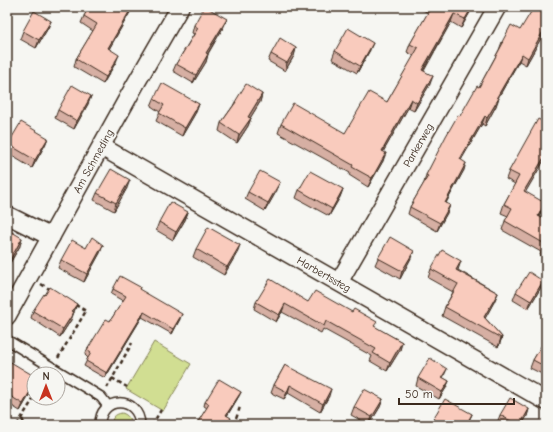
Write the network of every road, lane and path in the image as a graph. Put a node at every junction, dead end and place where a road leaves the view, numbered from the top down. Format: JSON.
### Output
{"nodes":[{"id":1,"x":180,"y":7,"type":"edge"},
{"id":2,"x":497,"y":7,"type":"edge"},
{"id":3,"x":102,"y":147,"type":"junction"},
{"id":4,"x":7,"y":215,"type":"edge"},
{"id":5,"x":51,"y":238,"type":"junction"},
{"id":6,"x":29,"y":277,"type":"junction"},
{"id":7,"x":339,"y":282,"type":"junction"},
{"id":8,"x":54,"y":292,"type":"edge"},
{"id":9,"x":73,"y":303,"type":"edge"},
{"id":10,"x":7,"y":316,"type":"edge"},
{"id":11,"x":7,"y":340,"type":"edge"},
{"id":12,"x":132,"y":343,"type":"dead end"},
{"id":13,"x":49,"y":366,"type":"edge"},
{"id":14,"x":53,"y":366,"type":"edge"},
{"id":15,"x":66,"y":376,"type":"edge"},
{"id":16,"x":112,"y":378,"type":"junction"},
{"id":17,"x":127,"y":387,"type":"dead end"},
{"id":18,"x":101,"y":397,"type":"junction"},
{"id":19,"x":546,"y":401,"type":"edge"},
{"id":20,"x":29,"y":406,"type":"edge"},
{"id":21,"x":108,"y":406,"type":"junction"},
{"id":22,"x":240,"y":407,"type":"dead end"},
{"id":23,"x":161,"y":410,"type":"dead end"},
{"id":24,"x":21,"y":418,"type":"junction"},
{"id":25,"x":17,"y":425,"type":"edge"},
{"id":26,"x":25,"y":425,"type":"edge"},
{"id":27,"x":100,"y":425,"type":"edge"},
{"id":28,"x":140,"y":425,"type":"edge"},
{"id":29,"x":152,"y":425,"type":"edge"},
{"id":30,"x":234,"y":425,"type":"edge"}],
"edges":[{"from":1,"to":3,"type":"street","name":"Am Schmeding"},
{"from":2,"to":7,"type":"street","name":"Parkerweg"},
{"from":3,"to":5,"type":"street","name":"Am Schmeding"},
{"from":3,"to":7,"type":"street","name":"Harbertssteg"},
{"from":4,"to":5,"type":"street"},
{"from":5,"to":6,"type":"street","name":"Am Schmeding"},
{"from":6,"to":8,"type":"path"},
{"from":6,"to":10,"type":"street","name":"Am Schmeding"},
{"from":7,"to":19,"type":"street","name":"Harbertssteg"},
{"from":9,"to":14,"type":"path"},
{"from":11,"to":13,"type":"lane"},
{"from":12,"to":16,"type":"path"},
{"from":15,"to":18,"type":"lane"},
{"from":16,"to":17,"type":"path"},
{"from":16,"to":18,"type":"path"},
{"from":18,"to":21,"type":"lane"},
{"from":20,"to":24,"type":"path"},
{"from":21,"to":27,"type":"lane"},
{"from":21,"to":28,"type":"lane"},
{"from":22,"to":30,"type":"path"},
{"from":23,"to":29,"type":"path"},
{"from":24,"to":25,"type":"path"},
{"from":24,"to":26,"type":"path"}]}
